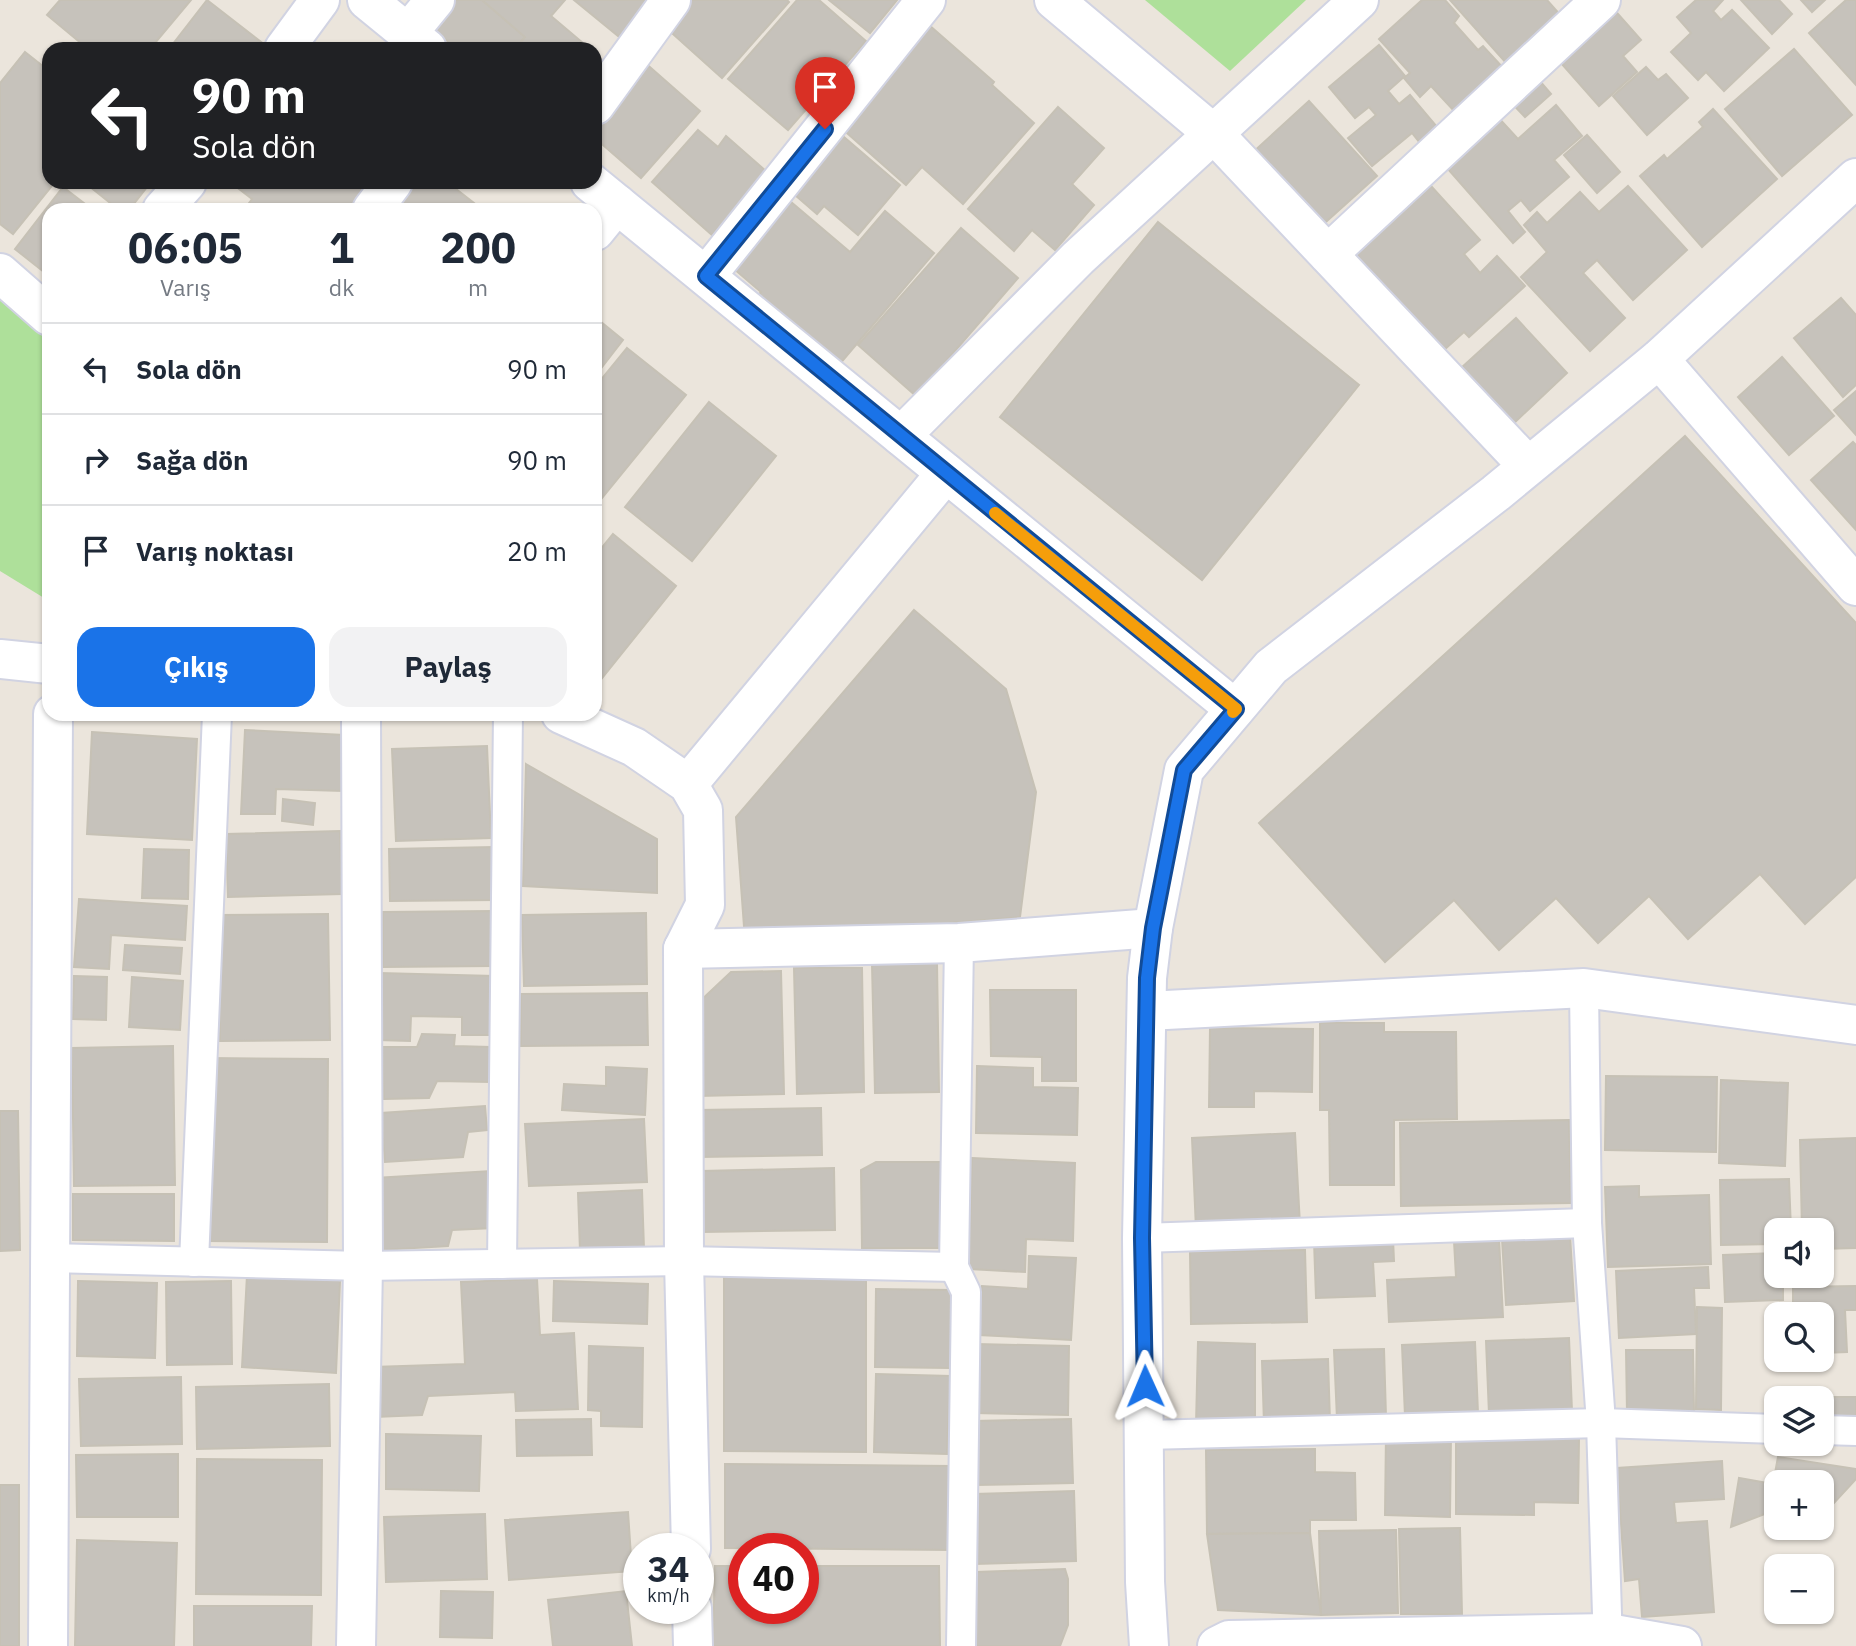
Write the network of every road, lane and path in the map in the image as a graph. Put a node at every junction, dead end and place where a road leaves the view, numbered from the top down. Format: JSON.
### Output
{"nodes":[{"id":1,"x":320,"y":0,"type":"edge"},
{"id":2,"x":367,"y":0,"type":"edge"},
{"id":3,"x":435,"y":0,"type":"edge"},
{"id":4,"x":671,"y":0,"type":"edge"},
{"id":5,"x":926,"y":0,"type":"edge"},
{"id":6,"x":1054,"y":0,"type":"edge"},
{"id":7,"x":1359,"y":0,"type":"edge"},
{"id":8,"x":1601,"y":0,"type":"edge"},
{"id":9,"x":417,"y":41,"type":"edge"},
{"id":10,"x":289,"y":42,"type":"edge"},
{"id":11,"x":602,"y":96,"type":"edge"},
{"id":12,"x":1215,"y":135,"type":"junction"},
{"id":13,"x":1856,"y":178,"type":"edge"},
{"id":14,"x":181,"y":189,"type":"edge"},
{"id":15,"x":168,"y":203,"type":"edge"},
{"id":16,"x":602,"y":207,"type":"edge"},
{"id":17,"x":1328,"y":254,"type":"junction"},
{"id":18,"x":0,"y":272,"type":"edge"},
{"id":19,"x":706,"y":276,"type":"junction"},
{"id":20,"x":42,"y":310,"type":"edge"},
{"id":21,"x":1659,"y":359,"type":"junction"},
{"id":22,"x":901,"y":436,"type":"junction"},
{"id":23,"x":1528,"y":466,"type":"junction"},
{"id":24,"x":946,"y":473,"type":"junction"},
{"id":25,"x":1856,"y":586,"type":"edge"},
{"id":26,"x":0,"y":659,"type":"edge"},
{"id":27,"x":42,"y":663,"type":"edge"},
{"id":28,"x":1236,"y":709,"type":"junction"},
{"id":29,"x":53,"y":721,"type":"edge"},
{"id":30,"x":217,"y":721,"type":"edge"},
{"id":31,"x":361,"y":721,"type":"edge"},
{"id":32,"x":508,"y":721,"type":"edge"},
{"id":33,"x":577,"y":721,"type":"edge"},
{"id":34,"x":688,"y":784,"type":"junction"},
{"id":35,"x":1153,"y":928,"type":"junction"},
{"id":36,"x":959,"y":943,"type":"junction"},
{"id":37,"x":683,"y":949,"type":"junction"},
{"id":38,"x":1584,"y":988,"type":"junction"},
{"id":39,"x":1147,"y":1011,"type":"junction"},
{"id":40,"x":1856,"y":1024,"type":"edge"},
{"id":41,"x":1587,"y":1223,"type":"junction"},
{"id":42,"x":1142,"y":1238,"type":"junction"},
{"id":43,"x":50,"y":1258,"type":"junction"},
{"id":44,"x":684,"y":1261,"type":"junction"},
{"id":45,"x":194,"y":1262,"type":"junction"},
{"id":46,"x":502,"y":1264,"type":"junction"},
{"id":47,"x":363,"y":1266,"type":"junction"},
{"id":48,"x":954,"y":1267,"type":"junction"},
{"id":49,"x":1601,"y":1423,"type":"junction"},
{"id":50,"x":1764,"y":1429,"type":"edge"},
{"id":51,"x":1834,"y":1431,"type":"edge"},
{"id":52,"x":1856,"y":1432,"type":"edge"},
{"id":53,"x":1146,"y":1435,"type":"junction"},
{"id":54,"x":691,"y":1533,"type":"edge"},
{"id":55,"x":692,"y":1624,"type":"edge"},
{"id":56,"x":1608,"y":1640,"type":"edge"},
{"id":57,"x":1412,"y":1642,"type":"edge"},
{"id":58,"x":48,"y":1646,"type":"edge"},
{"id":59,"x":356,"y":1646,"type":"edge"},
{"id":60,"x":693,"y":1646,"type":"edge"},
{"id":61,"x":961,"y":1646,"type":"edge"},
{"id":62,"x":1149,"y":1646,"type":"edge"},
{"id":63,"x":1217,"y":1646,"type":"edge"},
{"id":64,"x":1682,"y":1646,"type":"edge"}],
"edges":[{"from":1,"to":10,"type":"street"},
{"from":2,"to":9,"type":"street"},
{"from":3,"to":9,"type":"street"},
{"from":4,"to":11,"type":"street"},
{"from":5,"to":19,"type":"street"},
{"from":6,"to":12,"type":"street"},
{"from":7,"to":12,"type":"street"},
{"from":8,"to":17,"type":"street"},
{"from":12,"to":17,"type":"street"},
{"from":12,"to":22,"type":"street"},
{"from":13,"to":21,"type":"street"},
{"from":14,"to":15,"type":"street"},
{"from":16,"to":19,"type":"street"},
{"from":17,"to":23,"type":"street"},
{"from":18,"to":20,"type":"street"},
{"from":19,"to":22,"type":"street"},
{"from":21,"to":23,"type":"street"},
{"from":21,"to":25,"type":"street"},
{"from":22,"to":24,"type":"street"},
{"from":23,"to":28,"type":"street"},
{"from":24,"to":28,"type":"street"},
{"from":24,"to":34,"type":"street"},
{"from":26,"to":27,"type":"street"},
{"from":28,"to":35,"type":"street"},
{"from":29,"to":43,"type":"street"},
{"from":30,"to":45,"type":"lane"},
{"from":31,"to":47,"type":"street"},
{"from":32,"to":46,"type":"lane"},
{"from":33,"to":34,"type":"street"},
{"from":34,"to":37,"type":"street"},
{"from":35,"to":36,"type":"street"},
{"from":35,"to":39,"type":"street"},
{"from":36,"to":37,"type":"street"},
{"from":36,"to":48,"type":"lane"},
{"from":37,"to":44,"type":"street"},
{"from":38,"to":39,"type":"street"},
{"from":38,"to":40,"type":"street"},
{"from":38,"to":41,"type":"lane"},
{"from":39,"to":42,"type":"street"},
{"from":41,"to":42,"type":"lane"},
{"from":41,"to":49,"type":"lane"},
{"from":42,"to":53,"type":"street"},
{"from":43,"to":45,"type":"lane"},
{"from":43,"to":58,"type":"street"},
{"from":44,"to":46,"type":"lane"},
{"from":44,"to":48,"type":"lane"},
{"from":44,"to":54,"type":"street"},
{"from":45,"to":47,"type":"lane"},
{"from":46,"to":47,"type":"lane"},
{"from":47,"to":59,"type":"street"},
{"from":48,"to":61,"type":"lane"},
{"from":49,"to":50,"type":"lane"},
{"from":49,"to":53,"type":"lane"},
{"from":49,"to":56,"type":"lane"},
{"from":51,"to":52,"type":"lane"},
{"from":53,"to":62,"type":"street"},
{"from":55,"to":60,"type":"street"},
{"from":56,"to":57,"type":"street"},
{"from":56,"to":64,"type":"street"},
{"from":57,"to":63,"type":"street"}]}
